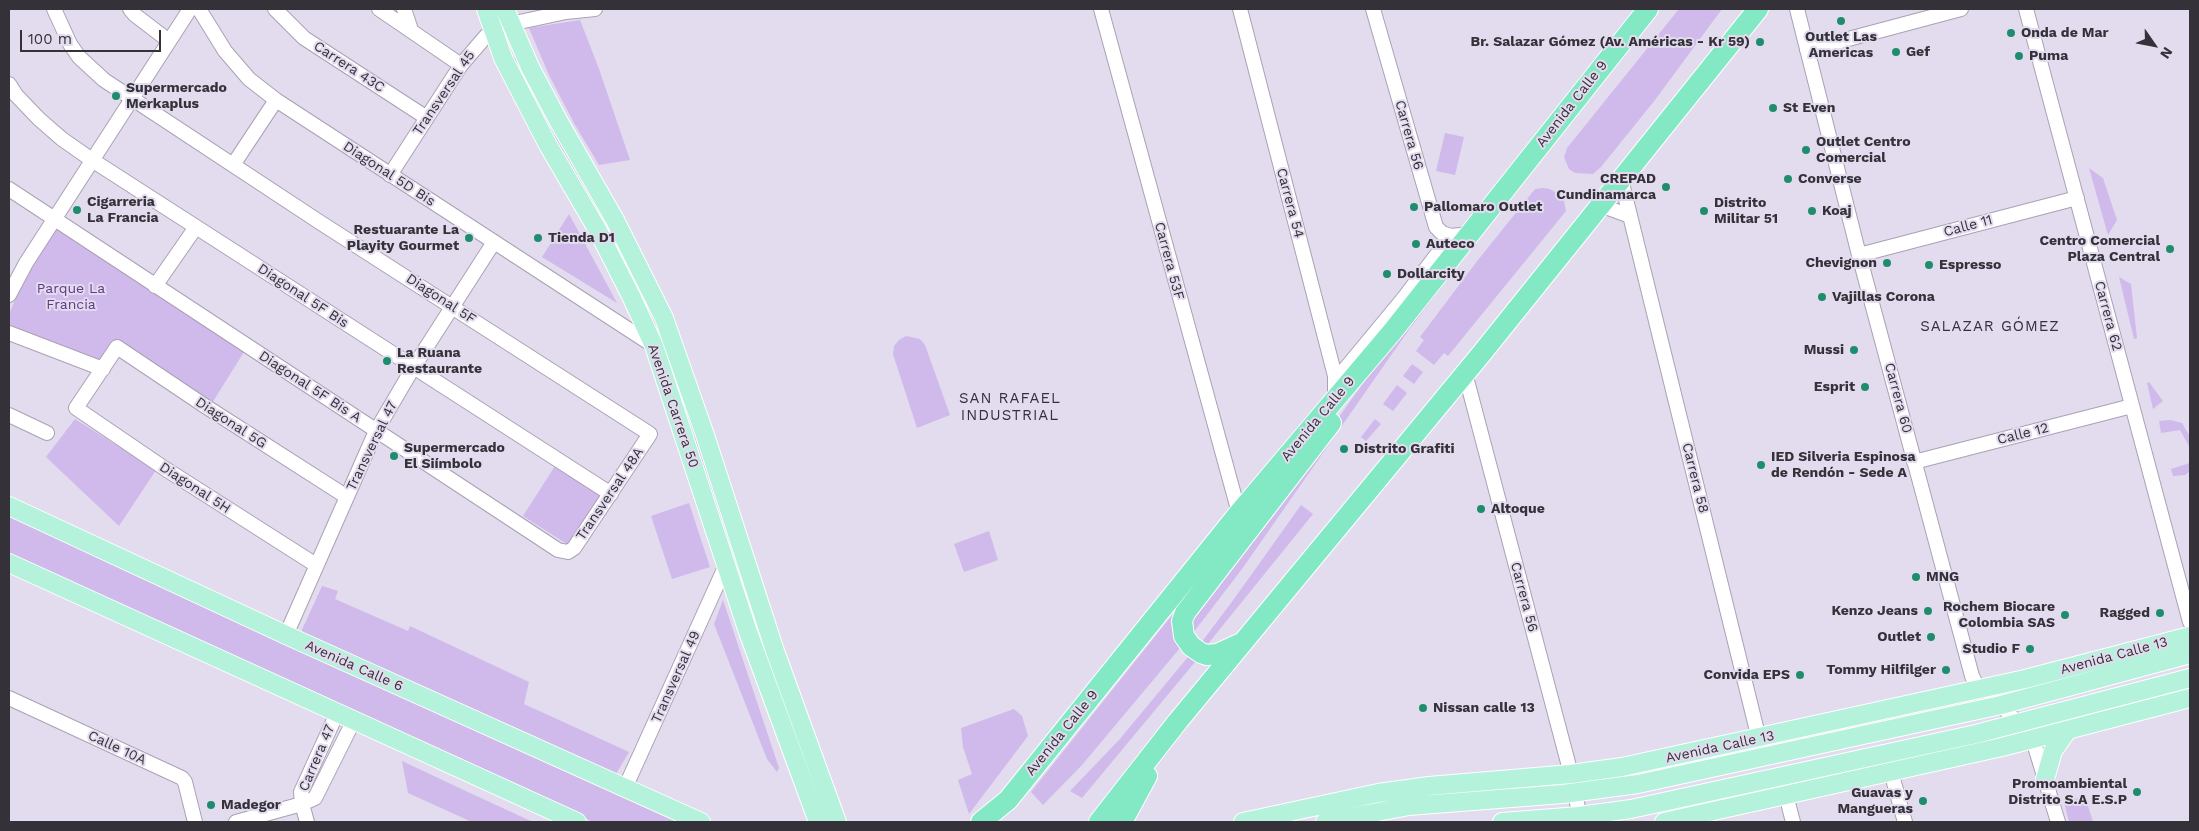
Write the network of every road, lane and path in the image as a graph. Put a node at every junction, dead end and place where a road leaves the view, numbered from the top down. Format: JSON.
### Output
{"nodes":[{"id":1,"x":54,"y":9,"type":"edge"},
{"id":2,"x":130,"y":9,"type":"edge"},
{"id":3,"x":190,"y":9,"type":"edge"},
{"id":4,"x":199,"y":9,"type":"edge"},
{"id":5,"x":275,"y":9,"type":"edge"},
{"id":6,"x":379,"y":9,"type":"edge"},
{"id":7,"x":404,"y":9,"type":"edge"},
{"id":8,"x":486,"y":9,"type":"edge"},
{"id":9,"x":595,"y":9,"type":"edge"},
{"id":10,"x":1100,"y":9,"type":"edge"},
{"id":11,"x":1240,"y":9,"type":"edge"},
{"id":12,"x":1373,"y":9,"type":"edge"},
{"id":13,"x":1763,"y":9,"type":"edge"},
{"id":14,"x":1797,"y":9,"type":"edge"},
{"id":15,"x":1960,"y":9,"type":"edge"},
{"id":16,"x":2026,"y":9,"type":"edge"},
{"id":17,"x":566,"y":10,"type":"edge"},
{"id":18,"x":1641,"y":12,"type":"edge"},
{"id":19,"x":1754,"y":14,"type":"edge"},
{"id":20,"x":507,"y":16,"type":"edge"},
{"id":21,"x":411,"y":30,"type":"junction"},
{"id":22,"x":494,"y":32,"type":"junction"},
{"id":23,"x":169,"y":41,"type":"junction"},
{"id":24,"x":1807,"y":50,"type":"junction"},
{"id":25,"x":461,"y":65,"type":"junction"},
{"id":26,"x":9,"y":84,"type":"edge"},
{"id":27,"x":131,"y":99,"type":"junction"},
{"id":28,"x":276,"y":100,"type":"junction"},
{"id":29,"x":428,"y":118,"type":"junction"},
{"id":30,"x":92,"y":160,"type":"junction"},
{"id":31,"x":233,"y":165,"type":"junction"},
{"id":32,"x":390,"y":175,"type":"junction"},
{"id":33,"x":1621,"y":179,"type":"junction"},
{"id":34,"x":9,"y":189,"type":"edge"},
{"id":35,"x":2077,"y":198,"type":"junction"},
{"id":36,"x":1600,"y":205,"type":"junction"},
{"id":37,"x":1630,"y":216,"type":"junction"},
{"id":38,"x":53,"y":220,"type":"junction"},
{"id":39,"x":196,"y":226,"type":"junction"},
{"id":40,"x":1460,"y":235,"type":"junction"},
{"id":41,"x":494,"y":242,"type":"junction"},
{"id":42,"x":1859,"y":255,"type":"junction"},
{"id":43,"x":12,"y":278,"type":"edge"},
{"id":44,"x":155,"y":286,"type":"junction"},
{"id":45,"x":9,"y":295,"type":"edge"},
{"id":46,"x":452,"y":306,"type":"junction"},
{"id":47,"x":1392,"y":332,"type":"junction"},
{"id":48,"x":9,"y":333,"type":"edge"},
{"id":49,"x":654,"y":346,"type":"junction"},
{"id":50,"x":413,"y":368,"type":"junction"},
{"id":51,"x":103,"y":369,"type":"junction"},
{"id":52,"x":1465,"y":373,"type":"junction"},
{"id":53,"x":1336,"y":389,"type":"junction"},
{"id":54,"x":2132,"y":406,"type":"junction"},
{"id":55,"x":9,"y":415,"type":"edge"},
{"id":56,"x":376,"y":431,"type":"junction"},
{"id":57,"x":47,"y":433,"type":"dead end"},
{"id":58,"x":650,"y":434,"type":"joint"},
{"id":59,"x":1914,"y":462,"type":"junction"},
{"id":60,"x":611,"y":494,"type":"junction"},
{"id":61,"x":347,"y":497,"type":"junction"},
{"id":62,"x":9,"y":506,"type":"edge"},
{"id":63,"x":1239,"y":514,"type":"junction"},
{"id":64,"x":568,"y":552,"type":"joint"},
{"id":65,"x":9,"y":563,"type":"edge"},
{"id":66,"x":316,"y":565,"type":"junction"},
{"id":67,"x":726,"y":566,"type":"junction"},
{"id":68,"x":2188,"y":632,"type":"edge"},
{"id":69,"x":286,"y":635,"type":"junction"},
{"id":70,"x":1243,"y":642,"type":"junction"},
{"id":71,"x":2190,"y":654,"type":"edge"},
{"id":72,"x":2157,"y":663,"type":"junction"},
{"id":73,"x":2190,"y":678,"type":"edge"},
{"id":74,"x":2159,"y":687,"type":"junction"},
{"id":75,"x":1981,"y":689,"type":"junction"},
{"id":76,"x":2190,"y":697,"type":"edge"},
{"id":77,"x":9,"y":698,"type":"edge"},
{"id":78,"x":2002,"y":704,"type":"junction"},
{"id":79,"x":337,"y":713,"type":"junction"},
{"id":80,"x":354,"y":720,"type":"junction"},
{"id":81,"x":1178,"y":722,"type":"junction"},
{"id":82,"x":2020,"y":724,"type":"junction"},
{"id":83,"x":2068,"y":731,"type":"junction"},
{"id":84,"x":1759,"y":738,"type":"junction"},
{"id":85,"x":2033,"y":740,"type":"junction"},
{"id":86,"x":1788,"y":751,"type":"junction"},
{"id":87,"x":1891,"y":772,"type":"junction"},
{"id":88,"x":1571,"y":774,"type":"junction"},
{"id":89,"x":1784,"y":775,"type":"junction"},
{"id":90,"x":2045,"y":779,"type":"junction"},
{"id":91,"x":1461,"y":784,"type":"junction"},
{"id":92,"x":625,"y":788,"type":"junction"},
{"id":93,"x":1575,"y":793,"type":"junction"},
{"id":94,"x":808,"y":794,"type":"junction"},
{"id":95,"x":1779,"y":797,"type":"junction"},
{"id":96,"x":1492,"y":800,"type":"junction"},
{"id":97,"x":302,"y":804,"type":"junction"},
{"id":98,"x":1361,"y":818,"type":"edge"},
{"id":99,"x":1580,"y":819,"type":"edge"},
{"id":100,"x":1686,"y":820,"type":"edge"},
{"id":101,"x":195,"y":822,"type":"edge"},
{"id":102,"x":236,"y":822,"type":"edge"},
{"id":103,"x":307,"y":822,"type":"edge"},
{"id":104,"x":577,"y":822,"type":"edge"},
{"id":105,"x":701,"y":822,"type":"edge"},
{"id":106,"x":803,"y":822,"type":"edge"},
{"id":107,"x":818,"y":822,"type":"edge"},
{"id":108,"x":837,"y":822,"type":"edge"},
{"id":109,"x":981,"y":822,"type":"edge"},
{"id":110,"x":1099,"y":822,"type":"edge"},
{"id":111,"x":1122,"y":822,"type":"edge"},
{"id":112,"x":1243,"y":822,"type":"edge"},
{"id":113,"x":1325,"y":822,"type":"edge"},
{"id":114,"x":1502,"y":822,"type":"edge"},
{"id":115,"x":1664,"y":822,"type":"edge"},
{"id":116,"x":1793,"y":822,"type":"edge"},
{"id":117,"x":1905,"y":822,"type":"edge"},
{"id":118,"x":2058,"y":822,"type":"edge"}],
"edges":[{"from":1,"to":27,"type":"street","name":"Diagonal 5F"},
{"from":2,"to":23,"type":"street"},
{"from":3,"to":23,"type":"street"},
{"from":4,"to":28,"type":"street","name":"Diagonal 5D Bis"},
{"from":5,"to":29,"type":"street","name":"Carrera 43C"},
{"from":6,"to":21,"type":"street"},
{"from":7,"to":21,"type":"street"},
{"from":8,"to":22,"type":"main road","name":"Avenida Carrera 50"},
{"from":9,"to":17,"type":"street","name":"Transversal 45"},
{"from":10,"to":63,"type":"street","name":"Carrera 53F"},
{"from":11,"to":53,"type":"street","name":"Carrera 54"},
{"from":12,"to":40,"type":"street","name":"Carrera 56"},
{"from":13,"to":19,"type":"highway"},
{"from":14,"to":24,"type":"street","name":"Carrera 60"},
{"from":15,"to":24,"type":"street"},
{"from":16,"to":35,"type":"street","name":"Carrera 62"},
{"from":17,"to":20,"type":"street","name":"Transversal 45"},
{"from":18,"to":40,"type":"highway","name":"Avenida Calle 9"},
{"from":19,"to":33,"type":"highway"},
{"from":20,"to":22,"type":"street","name":"Transversal 45"},
{"from":20,"to":108,"type":"main road","name":"Avenida Carrera 50"},
{"from":21,"to":25,"type":"street"},
{"from":22,"to":25,"type":"street","name":"Transversal 45"},
{"from":22,"to":49,"type":"main road","name":"Avenida Carrera 50"},
{"from":23,"to":27,"type":"street"},
{"from":24,"to":42,"type":"street","name":"Carrera 60"},
{"from":25,"to":29,"type":"street","name":"Transversal 45"},
{"from":26,"to":30,"type":"street","name":"Diagonal 5F Bis"},
{"from":27,"to":30,"type":"street"},
{"from":27,"to":31,"type":"street","name":"Diagonal 5F"},
{"from":28,"to":31,"type":"street"},
{"from":28,"to":32,"type":"street","name":"Diagonal 5D Bis"},
{"from":29,"to":32,"type":"street","name":"Transversal 45"},
{"from":30,"to":38,"type":"street"},
{"from":30,"to":39,"type":"street","name":"Diagonal 5F Bis"},
{"from":31,"to":46,"type":"street","name":"Diagonal 5F"},
{"from":32,"to":41,"type":"street","name":"Diagonal 5D Bis"},
{"from":33,"to":36,"type":"highway"},
{"from":33,"to":37,"type":"street","name":"Carrera 58"},
{"from":34,"to":38,"type":"street","name":"Diagonal 5F Bis A"},
{"from":35,"to":42,"type":"street","name":"Calle 11"},
{"from":35,"to":54,"type":"street","name":"Carrera 62"},
{"from":36,"to":37,"type":"street"},
{"from":36,"to":52,"type":"highway"},
{"from":37,"to":84,"type":"street","name":"Carrera 58"},
{"from":38,"to":43,"type":"street"},
{"from":38,"to":44,"type":"street","name":"Diagonal 5F Bis A"},
{"from":39,"to":44,"type":"street"},
{"from":39,"to":50,"type":"street","name":"Diagonal 5F Bis"},
{"from":40,"to":47,"type":"highway","name":"Avenida Calle 9"},
{"from":40,"to":53,"type":"street"},
{"from":41,"to":46,"type":"street","name":"Transversal 47"},
{"from":41,"to":49,"type":"street","name":"Diagonal 5D Bis"},
{"from":42,"to":59,"type":"street","name":"Carrera 60"},
{"from":43,"to":45,"type":"street"},
{"from":44,"to":56,"type":"street","name":"Diagonal 5F Bis A"},
{"from":46,"to":50,"type":"street","name":"Transversal 47"},
{"from":46,"to":58,"type":"street","name":"Diagonal 5F"},
{"from":47,"to":53,"type":"highway","name":"Avenida Calle 9"},
{"from":47,"to":70,"type":"highway"},
{"from":48,"to":51,"type":"street"},
{"from":49,"to":67,"type":"main road","name":"Avenida Carrera 50"},
{"from":50,"to":56,"type":"street","name":"Transversal 47"},
{"from":50,"to":60,"type":"street","name":"Diagonal 5F Bis"},
{"from":51,"to":61,"type":"street","name":"Diagonal 5G"},
{"from":51,"to":66,"type":"street","name":"Diagonal 5H"},
{"from":52,"to":70,"type":"highway"},
{"from":52,"to":88,"type":"street","name":"Carrera 56"},
{"from":53,"to":63,"type":"highway","name":"Avenida Calle 9"},
{"from":54,"to":59,"type":"street","name":"Calle 12"},
{"from":54,"to":68,"type":"street","name":"Carrera 62"},
{"from":55,"to":57,"type":"street"},
{"from":56,"to":61,"type":"street","name":"Transversal 47"},
{"from":56,"to":64,"type":"street","name":"Diagonal 5F Bis A"},
{"from":58,"to":60,"type":"street","name":"Transversal 48A"},
{"from":59,"to":75,"type":"street","name":"Carrera 60"},
{"from":60,"to":64,"type":"street","name":"Transversal 48A"},
{"from":61,"to":66,"type":"street","name":"Transversal 47"},
{"from":62,"to":69,"type":"main road","name":"Avenida Calle 6"},
{"from":63,"to":109,"type":"highway","name":"Avenida Calle 9"},
{"from":65,"to":79,"type":"main road"},
{"from":66,"to":69,"type":"street","name":"Transversal 47"},
{"from":67,"to":92,"type":"street","name":"Transversal 49"},
{"from":67,"to":94,"type":"main road","name":"Avenida Carrera 50"},
{"from":68,"to":72,"type":"main road"},
{"from":68,"to":75,"type":"main road","name":"Avenida Calle 13"},
{"from":69,"to":92,"type":"main road","name":"Avenida Calle 6"},
{"from":70,"to":81,"type":"highway"},
{"from":71,"to":72,"type":"main road","name":"Avenida Calle 13"},
{"from":72,"to":78,"type":"main road","name":"Avenida Calle 13"},
{"from":73,"to":74,"type":"main road"},
{"from":74,"to":76,"type":"main road"},
{"from":74,"to":82,"type":"main road"},
{"from":75,"to":78,"type":"street","name":"Carrera 60"},
{"from":75,"to":84,"type":"main road","name":"Avenida Calle 13"},
{"from":76,"to":83,"type":"main road"},
{"from":77,"to":101,"type":"street","name":"Calle 10A"},
{"from":78,"to":82,"type":"street","name":"Carrera 60"},
{"from":78,"to":86,"type":"main road","name":"Avenida Calle 13"},
{"from":79,"to":80,"type":"main road"},
{"from":79,"to":97,"type":"street","name":"Carrera 47"},
{"from":80,"to":97,"type":"street","name":"Carrera 47"},
{"from":80,"to":104,"type":"main road"},
{"from":81,"to":110,"type":"highway"},
{"from":81,"to":111,"type":"highway"},
{"from":82,"to":85,"type":"street","name":"Carrera 60"},
{"from":82,"to":89,"type":"main road"},
{"from":83,"to":85,"type":"main road"},
{"from":83,"to":90,"type":"main road"},
{"from":84,"to":86,"type":"main road"},
{"from":84,"to":88,"type":"main road","name":"Avenida Calle 13"},
{"from":85,"to":87,"type":"main road"},
{"from":85,"to":90,"type":"street","name":"Carrera 60"},
{"from":86,"to":93,"type":"main road","name":"Avenida Calle 13"},
{"from":87,"to":95,"type":"main road"},
{"from":87,"to":117,"type":"street"},
{"from":88,"to":91,"type":"main road","name":"Avenida Calle 13"},
{"from":88,"to":93,"type":"street","name":"Carrera 56"},
{"from":89,"to":95,"type":"main road"},
{"from":89,"to":99,"type":"main road"},
{"from":90,"to":118,"type":"street","name":"Carrera 60"},
{"from":91,"to":96,"type":"main road"},
{"from":91,"to":112,"type":"main road","name":"Avenida Calle 13"},
{"from":92,"to":105,"type":"main road","name":"Avenida Calle 6"},
{"from":93,"to":96,"type":"main road","name":"Avenida Calle 13"},
{"from":93,"to":99,"type":"street","name":"Carrera 56"},
{"from":94,"to":106,"type":"main road"},
{"from":94,"to":107,"type":"main road","name":"Avenida Carrera 50"},
{"from":95,"to":100,"type":"main road"},
{"from":95,"to":116,"type":"street"},
{"from":96,"to":98,"type":"main road","name":"Avenida Calle 13"},
{"from":97,"to":102,"type":"street"},
{"from":97,"to":103,"type":"street","name":"Carrera 47"},
{"from":98,"to":113,"type":"main road","name":"Avenida Calle 13"},
{"from":99,"to":114,"type":"main road"},
{"from":100,"to":115,"type":"main road"}]}
